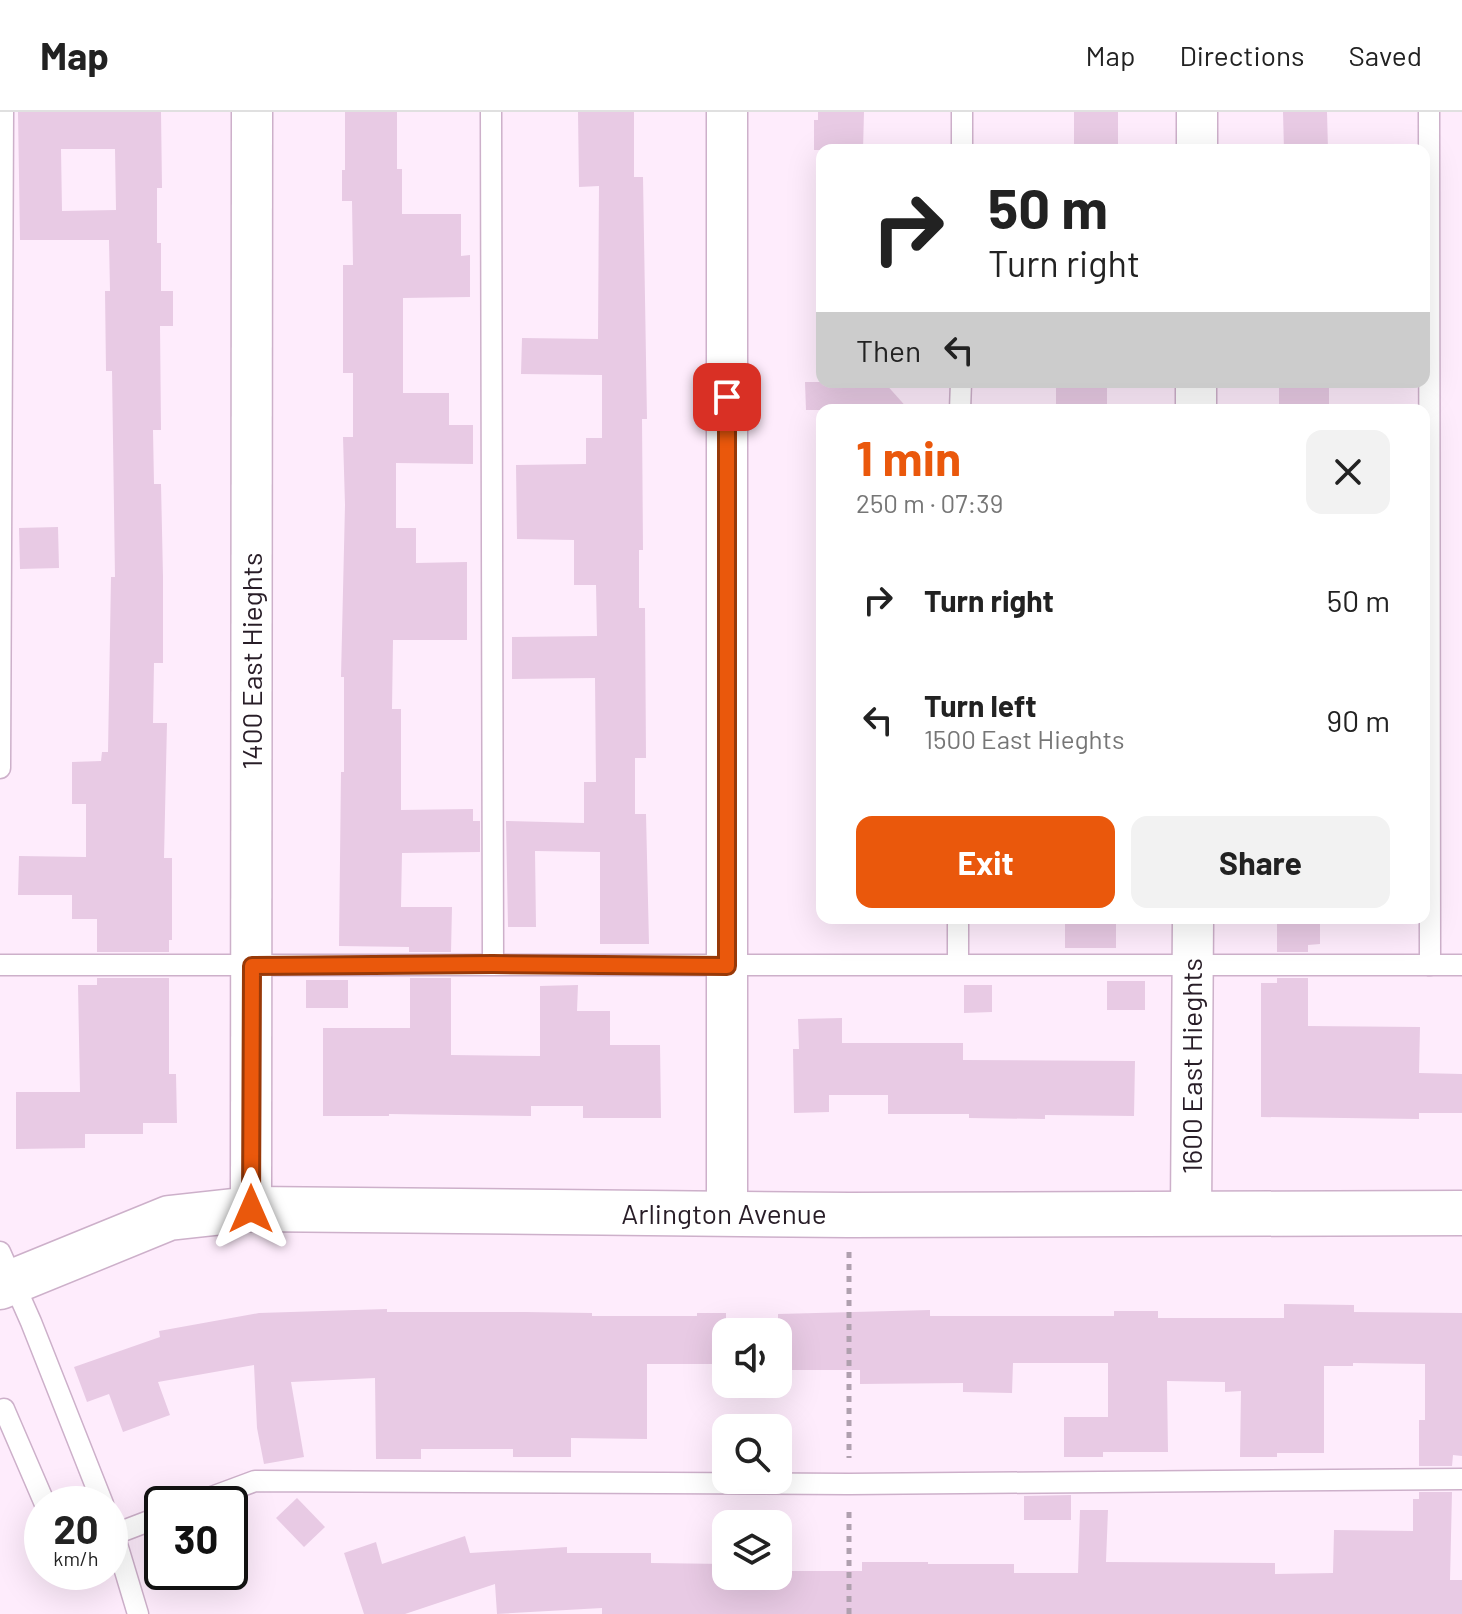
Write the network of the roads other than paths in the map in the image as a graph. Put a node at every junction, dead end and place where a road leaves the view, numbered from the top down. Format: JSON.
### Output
{"nodes":[{"id":1,"x":3,"y":112,"type":"edge"},
{"id":2,"x":252,"y":112,"type":"edge"},
{"id":3,"x":491,"y":112,"type":"edge"},
{"id":4,"x":727,"y":112,"type":"edge"},
{"id":5,"x":962,"y":112,"type":"edge"},
{"id":6,"x":1197,"y":112,"type":"edge"},
{"id":7,"x":1429,"y":112,"type":"edge"},
{"id":8,"x":962,"y":144,"type":"edge"},
{"id":9,"x":1197,"y":144,"type":"edge"},
{"id":10,"x":1429,"y":144,"type":"edge"},
{"id":11,"x":0,"y":768,"type":"edge"},
{"id":12,"x":958,"y":924,"type":"edge"},
{"id":13,"x":1193,"y":924,"type":"edge"},
{"id":14,"x":1430,"y":924,"type":"edge"},
{"id":15,"x":493,"y":964,"type":"junction"},
{"id":16,"x":958,"y":964,"type":"junction"},
{"id":17,"x":0,"y":965,"type":"edge"},
{"id":18,"x":1193,"y":965,"type":"junction"},
{"id":19,"x":1430,"y":965,"type":"junction"},
{"id":20,"x":1462,"y":965,"type":"edge"},
{"id":21,"x":252,"y":966,"type":"junction"},
{"id":22,"x":727,"y":966,"type":"junction"},
{"id":23,"x":251,"y":1209,"type":"junction"},
{"id":24,"x":1462,"y":1213,"type":"edge"},
{"id":25,"x":727,"y":1214,"type":"junction"},
{"id":26,"x":1191,"y":1215,"type":"junction"},
{"id":27,"x":5,"y":1273,"type":"edge"},
{"id":28,"x":0,"y":1411,"type":"edge"},
{"id":29,"x":1462,"y":1479,"type":"edge"},
{"id":30,"x":37,"y":1486,"type":"edge"},
{"id":31,"x":95,"y":1486,"type":"edge"},
{"id":32,"x":242,"y":1486,"type":"edge"},
{"id":33,"x":128,"y":1579,"type":"edge"},
{"id":34,"x":138,"y":1614,"type":"edge"}],
"edges":[{"from":1,"to":11,"type":"lane"},
{"from":2,"to":21,"type":"street","name":"1400 East Hieghts"},
{"from":3,"to":15,"type":"lane"},
{"from":4,"to":22,"type":"street"},
{"from":5,"to":8,"type":"lane"},
{"from":6,"to":9,"type":"street"},
{"from":7,"to":10,"type":"lane"},
{"from":12,"to":16,"type":"lane"},
{"from":13,"to":18,"type":"street","name":"1600 East Hieghts"},
{"from":14,"to":19,"type":"lane"},
{"from":15,"to":21,"type":"lane"},
{"from":15,"to":22,"type":"lane"},
{"from":16,"to":18,"type":"lane"},
{"from":16,"to":22,"type":"lane"},
{"from":17,"to":21,"type":"lane"},
{"from":18,"to":19,"type":"lane"},
{"from":18,"to":26,"type":"street","name":"1600 East Hieghts"},
{"from":19,"to":20,"type":"lane"},
{"from":21,"to":23,"type":"street","name":"1400 East Hieghts"},
{"from":22,"to":25,"type":"street"},
{"from":23,"to":25,"type":"street","name":"Arlington Avenue"},
{"from":23,"to":27,"type":"street","name":"Arlington Avenue"},
{"from":24,"to":26,"type":"street","name":"Arlington Avenue"},
{"from":25,"to":26,"type":"street","name":"Arlington Avenue"},
{"from":27,"to":31,"type":"lane"},
{"from":28,"to":30,"type":"lane"},
{"from":29,"to":32,"type":"lane"},
{"from":33,"to":34,"type":"lane"}]}
